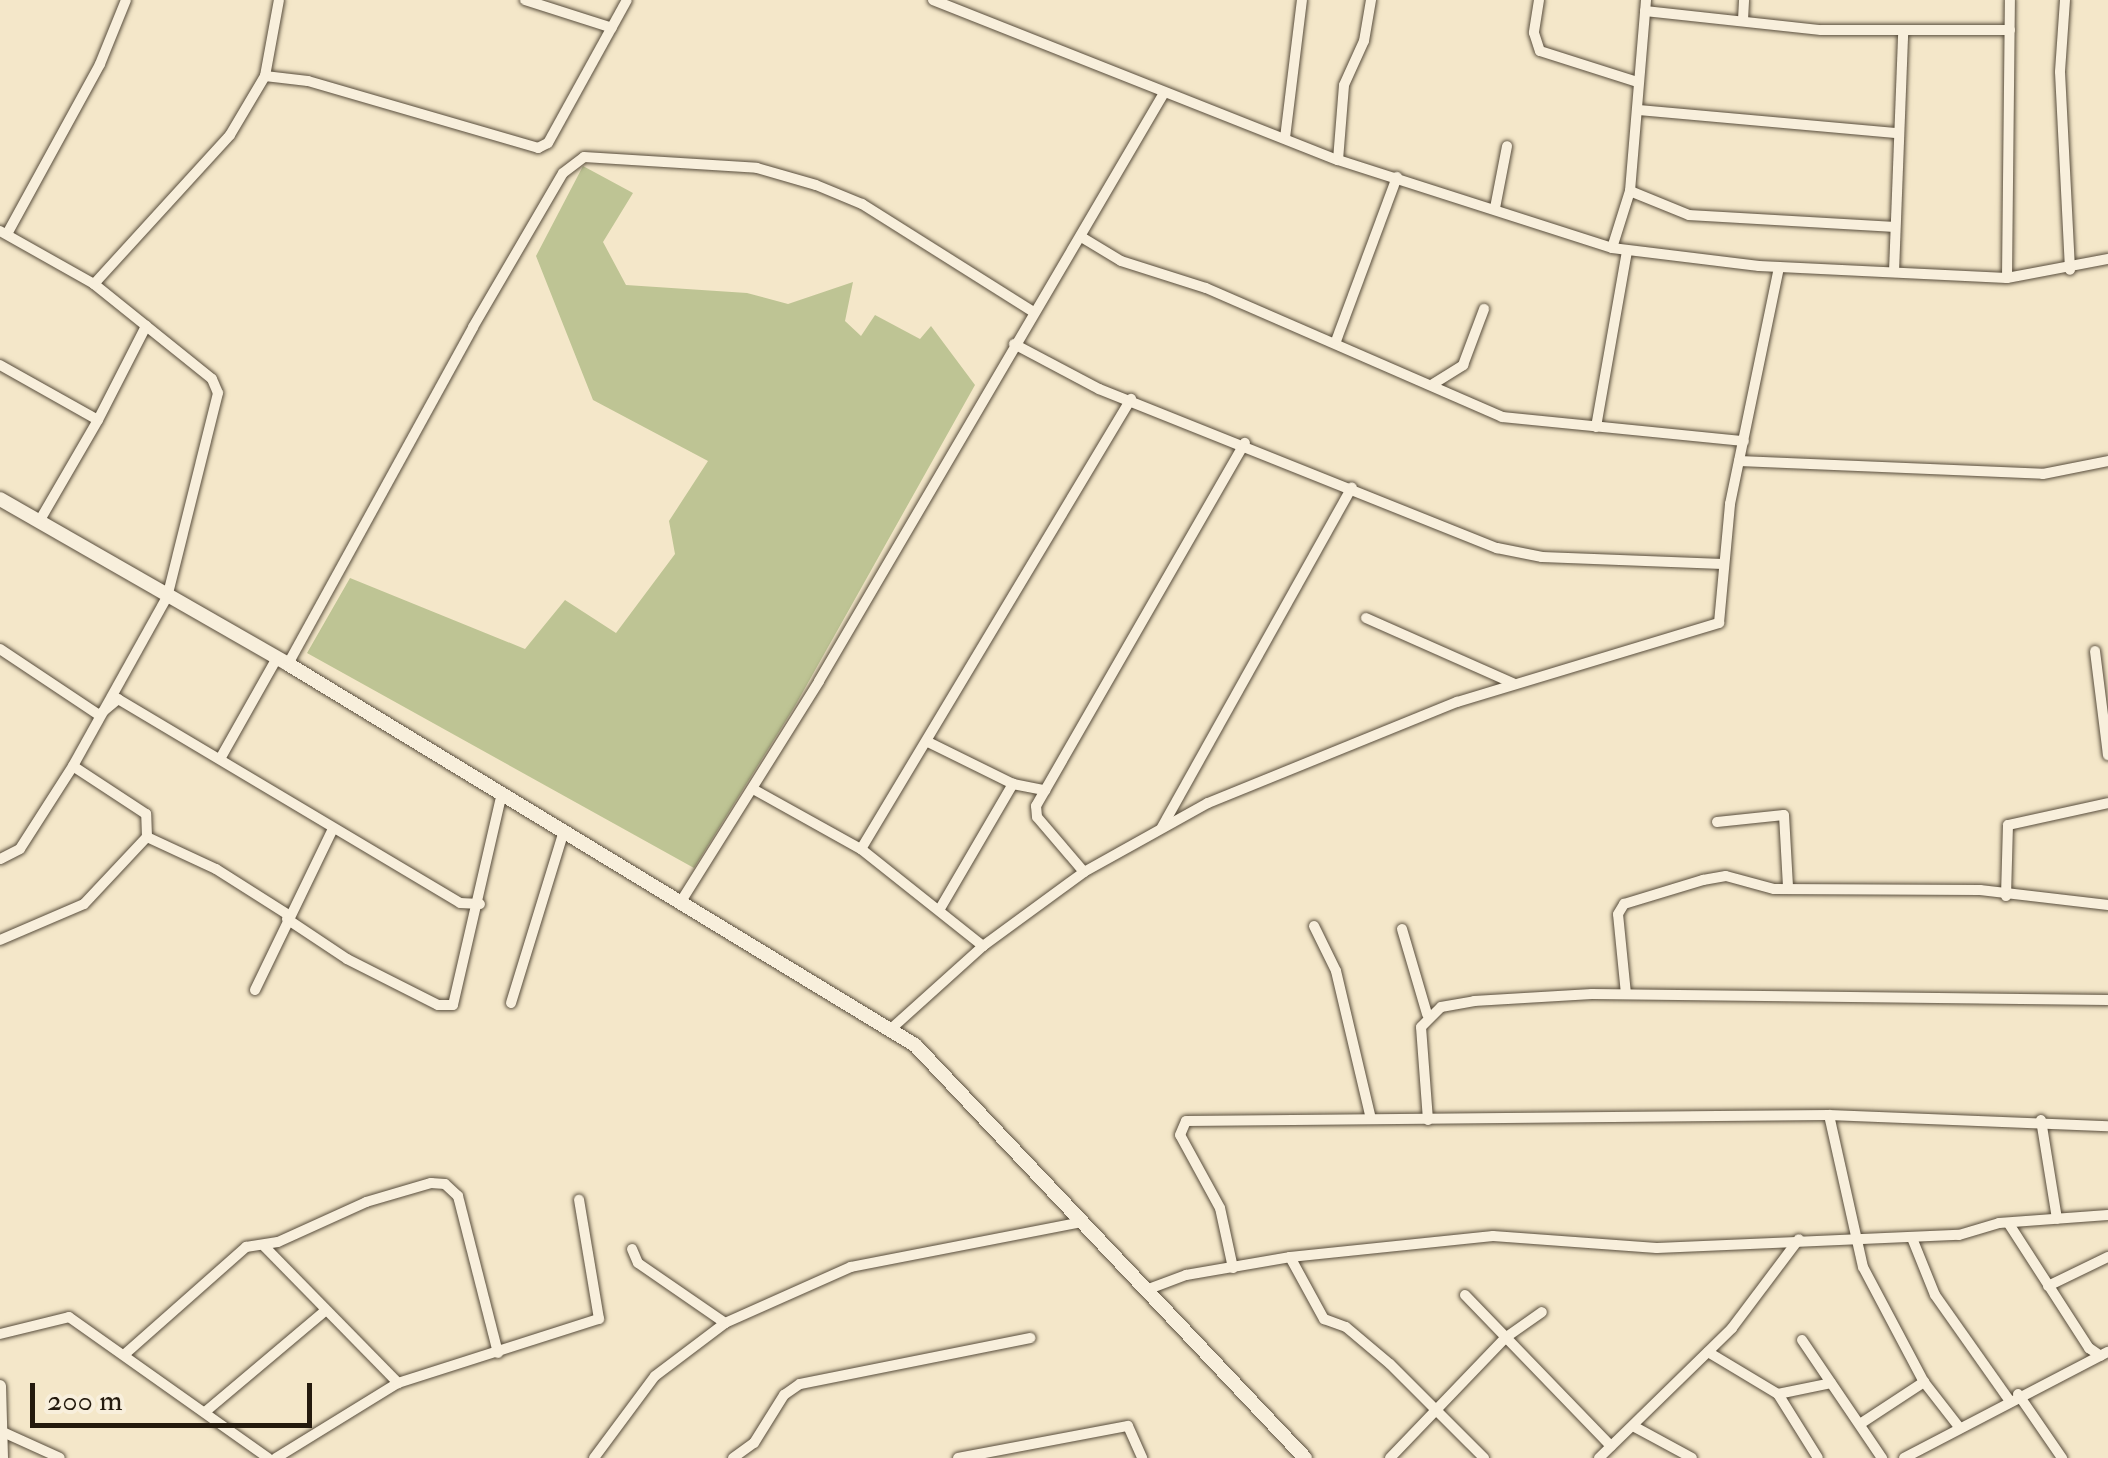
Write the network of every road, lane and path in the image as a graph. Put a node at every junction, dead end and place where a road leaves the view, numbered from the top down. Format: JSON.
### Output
{"nodes":[{"id":1,"x":126,"y":0,"type":"edge"},
{"id":2,"x":279,"y":0,"type":"edge"},
{"id":3,"x":525,"y":0,"type":"edge"},
{"id":4,"x":627,"y":0,"type":"edge"},
{"id":5,"x":933,"y":0,"type":"edge"},
{"id":6,"x":1302,"y":0,"type":"edge"},
{"id":7,"x":1371,"y":0,"type":"edge"},
{"id":8,"x":1539,"y":0,"type":"edge"},
{"id":9,"x":1744,"y":0,"type":"edge"},
{"id":10,"x":2010,"y":0,"type":"edge"},
{"id":11,"x":2064,"y":0,"type":"edge"},
{"id":12,"x":1646,"y":6,"type":"edge"},
{"id":13,"x":1743,"y":20,"type":"junction"},
{"id":14,"x":612,"y":28,"type":"junction"},
{"id":15,"x":2010,"y":30,"type":"junction"},
{"id":16,"x":1903,"y":33,"type":"junction"},
{"id":17,"x":265,"y":76,"type":"junction"},
{"id":18,"x":1638,"y":82,"type":"junction"},
{"id":19,"x":1164,"y":93,"type":"junction"},
{"id":20,"x":1638,"y":110,"type":"junction"},
{"id":21,"x":1896,"y":133,"type":"junction"},
{"id":22,"x":1285,"y":138,"type":"junction"},
{"id":23,"x":1506,"y":146,"type":"dead end"},
{"id":24,"x":1338,"y":160,"type":"junction"},
{"id":25,"x":1398,"y":177,"type":"junction"},
{"id":26,"x":1630,"y":191,"type":"junction"},
{"id":27,"x":1495,"y":208,"type":"junction"},
{"id":28,"x":1895,"y":227,"type":"junction"},
{"id":29,"x":3,"y":232,"type":"edge"},
{"id":30,"x":1083,"y":238,"type":"junction"},
{"id":31,"x":1612,"y":248,"type":"junction"},
{"id":32,"x":1627,"y":251,"type":"junction"},
{"id":33,"x":2107,"y":263,"type":"edge"},
{"id":34,"x":1779,"y":267,"type":"junction"},
{"id":35,"x":2070,"y":270,"type":"junction"},
{"id":36,"x":1894,"y":272,"type":"junction"},
{"id":37,"x":2008,"y":278,"type":"junction"},
{"id":38,"x":94,"y":284,"type":"junction"},
{"id":39,"x":1484,"y":309,"type":"dead end"},
{"id":40,"x":1032,"y":311,"type":"junction"},
{"id":41,"x":146,"y":326,"type":"junction"},
{"id":42,"x":1336,"y":341,"type":"junction"},
{"id":43,"x":1014,"y":344,"type":"junction"},
{"id":44,"x":0,"y":365,"type":"edge"},
{"id":45,"x":1433,"y":384,"type":"junction"},
{"id":46,"x":1131,"y":399,"type":"junction"},
{"id":47,"x":98,"y":420,"type":"junction"},
{"id":48,"x":1596,"y":428,"type":"junction"},
{"id":49,"x":1744,"y":440,"type":"junction"},
{"id":50,"x":1244,"y":443,"type":"junction"},
{"id":51,"x":1739,"y":461,"type":"junction"},
{"id":52,"x":2108,"y":461,"type":"edge"},
{"id":53,"x":1352,"y":487,"type":"junction"},
{"id":54,"x":0,"y":499,"type":"edge"},
{"id":55,"x":40,"y":520,"type":"junction"},
{"id":56,"x":1722,"y":564,"type":"junction"},
{"id":57,"x":167,"y":597,"type":"junction"},
{"id":58,"x":1366,"y":618,"type":"dead end"},
{"id":59,"x":0,"y":650,"type":"edge"},
{"id":60,"x":2095,"y":652,"type":"dead end"},
{"id":61,"x":283,"y":661,"type":"junction"},
{"id":62,"x":1514,"y":683,"type":"junction"},
{"id":63,"x":99,"y":715,"type":"junction"},
{"id":64,"x":928,"y":742,"type":"junction"},
{"id":65,"x":2108,"y":756,"type":"edge"},
{"id":66,"x":220,"y":759,"type":"junction"},
{"id":67,"x":73,"y":766,"type":"junction"},
{"id":68,"x":1013,"y":784,"type":"junction"},
{"id":69,"x":752,"y":789,"type":"junction"},
{"id":70,"x":1045,"y":790,"type":"junction"},
{"id":71,"x":502,"y":793,"type":"junction"},
{"id":72,"x":2108,"y":802,"type":"edge"},
{"id":73,"x":1717,"y":822,"type":"dead end"},
{"id":74,"x":1162,"y":828,"type":"junction"},
{"id":75,"x":332,"y":831,"type":"junction"},
{"id":76,"x":564,"y":832,"type":"junction"},
{"id":77,"x":148,"y":837,"type":"junction"},
{"id":78,"x":861,"y":848,"type":"junction"},
{"id":79,"x":0,"y":858,"type":"edge"},
{"id":80,"x":1084,"y":872,"type":"junction"},
{"id":81,"x":1788,"y":886,"type":"junction"},
{"id":82,"x":2006,"y":896,"type":"junction"},
{"id":83,"x":680,"y":903,"type":"junction"},
{"id":84,"x":480,"y":904,"type":"junction"},
{"id":85,"x":2108,"y":905,"type":"edge"},
{"id":86,"x":940,"y":908,"type":"junction"},
{"id":87,"x":287,"y":916,"type":"junction"},
{"id":88,"x":1314,"y":926,"type":"dead end"},
{"id":89,"x":1402,"y":928,"type":"dead end"},
{"id":90,"x":0,"y":940,"type":"edge"},
{"id":91,"x":983,"y":946,"type":"junction"},
{"id":92,"x":255,"y":990,"type":"dead end"},
{"id":93,"x":1626,"y":994,"type":"junction"},
{"id":94,"x":2108,"y":1000,"type":"edge"},
{"id":95,"x":511,"y":1003,"type":"dead end"},
{"id":96,"x":1427,"y":1014,"type":"junction"},
{"id":97,"x":892,"y":1028,"type":"junction"},
{"id":98,"x":1828,"y":1116,"type":"junction"},
{"id":99,"x":1371,"y":1119,"type":"junction"},
{"id":100,"x":1428,"y":1120,"type":"junction"},
{"id":101,"x":2041,"y":1120,"type":"junction"},
{"id":102,"x":2108,"y":1126,"type":"edge"},
{"id":103,"x":579,"y":1200,"type":"dead end"},
{"id":104,"x":2108,"y":1215,"type":"edge"},
{"id":105,"x":2057,"y":1219,"type":"junction"},
{"id":106,"x":1082,"y":1222,"type":"junction"},
{"id":107,"x":2008,"y":1224,"type":"junction"},
{"id":108,"x":1852,"y":1237,"type":"junction"},
{"id":109,"x":1912,"y":1238,"type":"junction"},
{"id":110,"x":1798,"y":1239,"type":"junction"},
{"id":111,"x":264,"y":1246,"type":"junction"},
{"id":112,"x":632,"y":1250,"type":"dead end"},
{"id":113,"x":2108,"y":1256,"type":"edge"},
{"id":114,"x":1290,"y":1258,"type":"junction"},
{"id":115,"x":1233,"y":1268,"type":"junction"},
{"id":116,"x":2048,"y":1286,"type":"junction"},
{"id":117,"x":1146,"y":1290,"type":"junction"},
{"id":118,"x":1465,"y":1296,"type":"dead end"},
{"id":119,"x":325,"y":1311,"type":"junction"},
{"id":120,"x":1542,"y":1312,"type":"dead end"},
{"id":121,"x":724,"y":1322,"type":"junction"},
{"id":122,"x":0,"y":1334,"type":"edge"},
{"id":123,"x":1030,"y":1338,"type":"dead end"},
{"id":124,"x":1506,"y":1338,"type":"junction"},
{"id":125,"x":1802,"y":1340,"type":"dead end"},
{"id":126,"x":1708,"y":1352,"type":"junction"},
{"id":127,"x":498,"y":1353,"type":"junction"},
{"id":128,"x":124,"y":1354,"type":"junction"},
{"id":129,"x":2105,"y":1354,"type":"edge"},
{"id":130,"x":398,"y":1382,"type":"junction"},
{"id":131,"x":1832,"y":1382,"type":"junction"},
{"id":132,"x":1924,"y":1382,"type":"junction"},
{"id":133,"x":0,"y":1386,"type":"edge"},
{"id":134,"x":1778,"y":1394,"type":"junction"},
{"id":135,"x":2013,"y":1397,"type":"junction"},
{"id":136,"x":1433,"y":1409,"type":"junction"},
{"id":137,"x":205,"y":1412,"type":"junction"},
{"id":138,"x":1860,"y":1424,"type":"junction"},
{"id":139,"x":1633,"y":1426,"type":"junction"},
{"id":140,"x":1958,"y":1427,"type":"junction"},
{"id":141,"x":4,"y":1433,"type":"junction"},
{"id":142,"x":1611,"y":1446,"type":"junction"},
{"id":143,"x":1930,"y":1453,"type":"edge"},
{"id":144,"x":1816,"y":1457,"type":"edge"},
{"id":145,"x":2,"y":1458,"type":"edge"},
{"id":146,"x":60,"y":1458,"type":"edge"},
{"id":147,"x":268,"y":1458,"type":"edge"},
{"id":148,"x":276,"y":1458,"type":"edge"},
{"id":149,"x":594,"y":1458,"type":"edge"},
{"id":150,"x":732,"y":1458,"type":"edge"},
{"id":151,"x":958,"y":1458,"type":"edge"},
{"id":152,"x":1142,"y":1458,"type":"edge"},
{"id":153,"x":1305,"y":1458,"type":"edge"},
{"id":154,"x":1390,"y":1458,"type":"edge"},
{"id":155,"x":1484,"y":1458,"type":"edge"},
{"id":156,"x":1600,"y":1458,"type":"edge"},
{"id":157,"x":1692,"y":1458,"type":"edge"},
{"id":158,"x":1882,"y":1458,"type":"edge"},
{"id":159,"x":1904,"y":1458,"type":"edge"},
{"id":160,"x":2062,"y":1458,"type":"edge"}],
"edges":[{"from":1,"to":29,"type":"street"},
{"from":2,"to":17,"type":"street"},
{"from":3,"to":14,"type":"street"},
{"from":4,"to":14,"type":"street"},
{"from":5,"to":19,"type":"street"},
{"from":6,"to":22,"type":"street"},
{"from":7,"to":24,"type":"street"},
{"from":8,"to":18,"type":"street"},
{"from":9,"to":13,"type":"street"},
{"from":10,"to":15,"type":"street"},
{"from":11,"to":35,"type":"street"},
{"from":12,"to":13,"type":"street"},
{"from":12,"to":18,"type":"street"},
{"from":13,"to":16,"type":"street"},
{"from":14,"to":17,"type":"street"},
{"from":15,"to":16,"type":"street"},
{"from":15,"to":37,"type":"street"},
{"from":16,"to":21,"type":"street"},
{"from":17,"to":38,"type":"street"},
{"from":18,"to":20,"type":"street"},
{"from":19,"to":22,"type":"street"},
{"from":19,"to":30,"type":"street"},
{"from":20,"to":21,"type":"street"},
{"from":20,"to":26,"type":"street"},
{"from":21,"to":28,"type":"street"},
{"from":22,"to":24,"type":"street"},
{"from":23,"to":27,"type":"street"},
{"from":24,"to":25,"type":"street"},
{"from":25,"to":27,"type":"street"},
{"from":25,"to":42,"type":"street"},
{"from":26,"to":28,"type":"street"},
{"from":26,"to":31,"type":"street"},
{"from":27,"to":31,"type":"street"},
{"from":28,"to":36,"type":"street"},
{"from":29,"to":38,"type":"street"},
{"from":30,"to":40,"type":"street"},
{"from":30,"to":42,"type":"street"},
{"from":31,"to":32,"type":"street"},
{"from":32,"to":34,"type":"street"},
{"from":32,"to":48,"type":"street"},
{"from":33,"to":35,"type":"street"},
{"from":34,"to":36,"type":"street"},
{"from":34,"to":49,"type":"street"},
{"from":35,"to":37,"type":"street"},
{"from":36,"to":37,"type":"street"},
{"from":38,"to":41,"type":"street"},
{"from":39,"to":45,"type":"street"},
{"from":40,"to":43,"type":"street"},
{"from":40,"to":61,"type":"street"},
{"from":41,"to":47,"type":"street"},
{"from":41,"to":57,"type":"street"},
{"from":42,"to":45,"type":"street"},
{"from":43,"to":46,"type":"street"},
{"from":43,"to":69,"type":"street"},
{"from":44,"to":47,"type":"street"},
{"from":45,"to":48,"type":"street"},
{"from":46,"to":50,"type":"street"},
{"from":46,"to":64,"type":"street"},
{"from":47,"to":55,"type":"street"},
{"from":48,"to":49,"type":"street"},
{"from":49,"to":51,"type":"street"},
{"from":50,"to":53,"type":"street"},
{"from":50,"to":70,"type":"street"},
{"from":51,"to":52,"type":"street"},
{"from":51,"to":56,"type":"street"},
{"from":53,"to":56,"type":"street"},
{"from":53,"to":74,"type":"street"},
{"from":54,"to":55,"type":"main road"},
{"from":55,"to":57,"type":"main road"},
{"from":56,"to":62,"type":"street"},
{"from":57,"to":61,"type":"main road"},
{"from":57,"to":63,"type":"street"},
{"from":58,"to":62,"type":"street"},
{"from":59,"to":63,"type":"street"},
{"from":60,"to":65,"type":"street"},
{"from":61,"to":66,"type":"street"},
{"from":61,"to":71,"type":"main road"},
{"from":62,"to":74,"type":"street"},
{"from":63,"to":66,"type":"street"},
{"from":63,"to":67,"type":"street"},
{"from":64,"to":68,"type":"street"},
{"from":64,"to":78,"type":"street"},
{"from":66,"to":75,"type":"street"},
{"from":67,"to":77,"type":"street"},
{"from":67,"to":79,"type":"street"},
{"from":68,"to":70,"type":"street"},
{"from":68,"to":86,"type":"street"},
{"from":69,"to":78,"type":"street"},
{"from":69,"to":83,"type":"street"},
{"from":70,"to":80,"type":"street"},
{"from":71,"to":76,"type":"main road"},
{"from":71,"to":84,"type":"street"},
{"from":72,"to":82,"type":"street"},
{"from":73,"to":81,"type":"street"},
{"from":74,"to":80,"type":"street"},
{"from":75,"to":84,"type":"street"},
{"from":75,"to":87,"type":"street"},
{"from":76,"to":83,"type":"main road"},
{"from":76,"to":95,"type":"street"},
{"from":77,"to":87,"type":"street"},
{"from":77,"to":90,"type":"street"},
{"from":78,"to":86,"type":"street"},
{"from":80,"to":91,"type":"street"},
{"from":81,"to":82,"type":"street"},
{"from":81,"to":93,"type":"street"},
{"from":82,"to":85,"type":"street"},
{"from":83,"to":97,"type":"main road"},
{"from":84,"to":87,"type":"street"},
{"from":86,"to":91,"type":"street"},
{"from":87,"to":92,"type":"street"},
{"from":88,"to":99,"type":"street"},
{"from":89,"to":96,"type":"street"},
{"from":91,"to":97,"type":"street"},
{"from":93,"to":94,"type":"street"},
{"from":93,"to":96,"type":"street"},
{"from":96,"to":100,"type":"street"},
{"from":97,"to":106,"type":"main road"},
{"from":98,"to":100,"type":"street"},
{"from":98,"to":101,"type":"street"},
{"from":98,"to":108,"type":"street"},
{"from":99,"to":100,"type":"street"},
{"from":99,"to":115,"type":"street"},
{"from":101,"to":102,"type":"street"},
{"from":101,"to":105,"type":"street"},
{"from":103,"to":127,"type":"street"},
{"from":104,"to":105,"type":"street"},
{"from":105,"to":107,"type":"street"},
{"from":106,"to":117,"type":"main road"},
{"from":106,"to":121,"type":"street"},
{"from":107,"to":109,"type":"street"},
{"from":107,"to":116,"type":"street"},
{"from":108,"to":109,"type":"street"},
{"from":108,"to":110,"type":"street"},
{"from":108,"to":132,"type":"street"},
{"from":109,"to":135,"type":"street"},
{"from":110,"to":114,"type":"street"},
{"from":110,"to":126,"type":"street"},
{"from":111,"to":119,"type":"street"},
{"from":111,"to":127,"type":"street"},
{"from":111,"to":128,"type":"street"},
{"from":112,"to":121,"type":"street"},
{"from":113,"to":116,"type":"street"},
{"from":114,"to":115,"type":"street"},
{"from":114,"to":136,"type":"street"},
{"from":115,"to":117,"type":"street"},
{"from":116,"to":129,"type":"street"},
{"from":117,"to":153,"type":"main road"},
{"from":118,"to":124,"type":"street"},
{"from":119,"to":130,"type":"street"},
{"from":119,"to":137,"type":"street"},
{"from":120,"to":124,"type":"street"},
{"from":121,"to":149,"type":"street"},
{"from":122,"to":128,"type":"street"},
{"from":123,"to":150,"type":"street"},
{"from":124,"to":136,"type":"street"},
{"from":124,"to":142,"type":"street"},
{"from":125,"to":131,"type":"street"},
{"from":126,"to":134,"type":"street"},
{"from":126,"to":139,"type":"street"},
{"from":127,"to":130,"type":"street"},
{"from":128,"to":137,"type":"street"},
{"from":129,"to":135,"type":"street"},
{"from":130,"to":148,"type":"street"},
{"from":131,"to":134,"type":"street"},
{"from":131,"to":138,"type":"street"},
{"from":132,"to":138,"type":"street"},
{"from":132,"to":140,"type":"street"},
{"from":133,"to":141,"type":"street"},
{"from":134,"to":144,"type":"street"},
{"from":135,"to":140,"type":"street"},
{"from":135,"to":160,"type":"street"},
{"from":136,"to":154,"type":"street"},
{"from":136,"to":155,"type":"street"},
{"from":137,"to":147,"type":"street"},
{"from":138,"to":158,"type":"street"},
{"from":139,"to":142,"type":"street"},
{"from":139,"to":157,"type":"street"},
{"from":140,"to":143,"type":"street"},
{"from":141,"to":145,"type":"street"},
{"from":141,"to":146,"type":"street"},
{"from":142,"to":156,"type":"street"},
{"from":143,"to":159,"type":"street"},
{"from":151,"to":152,"type":"street"}]}
